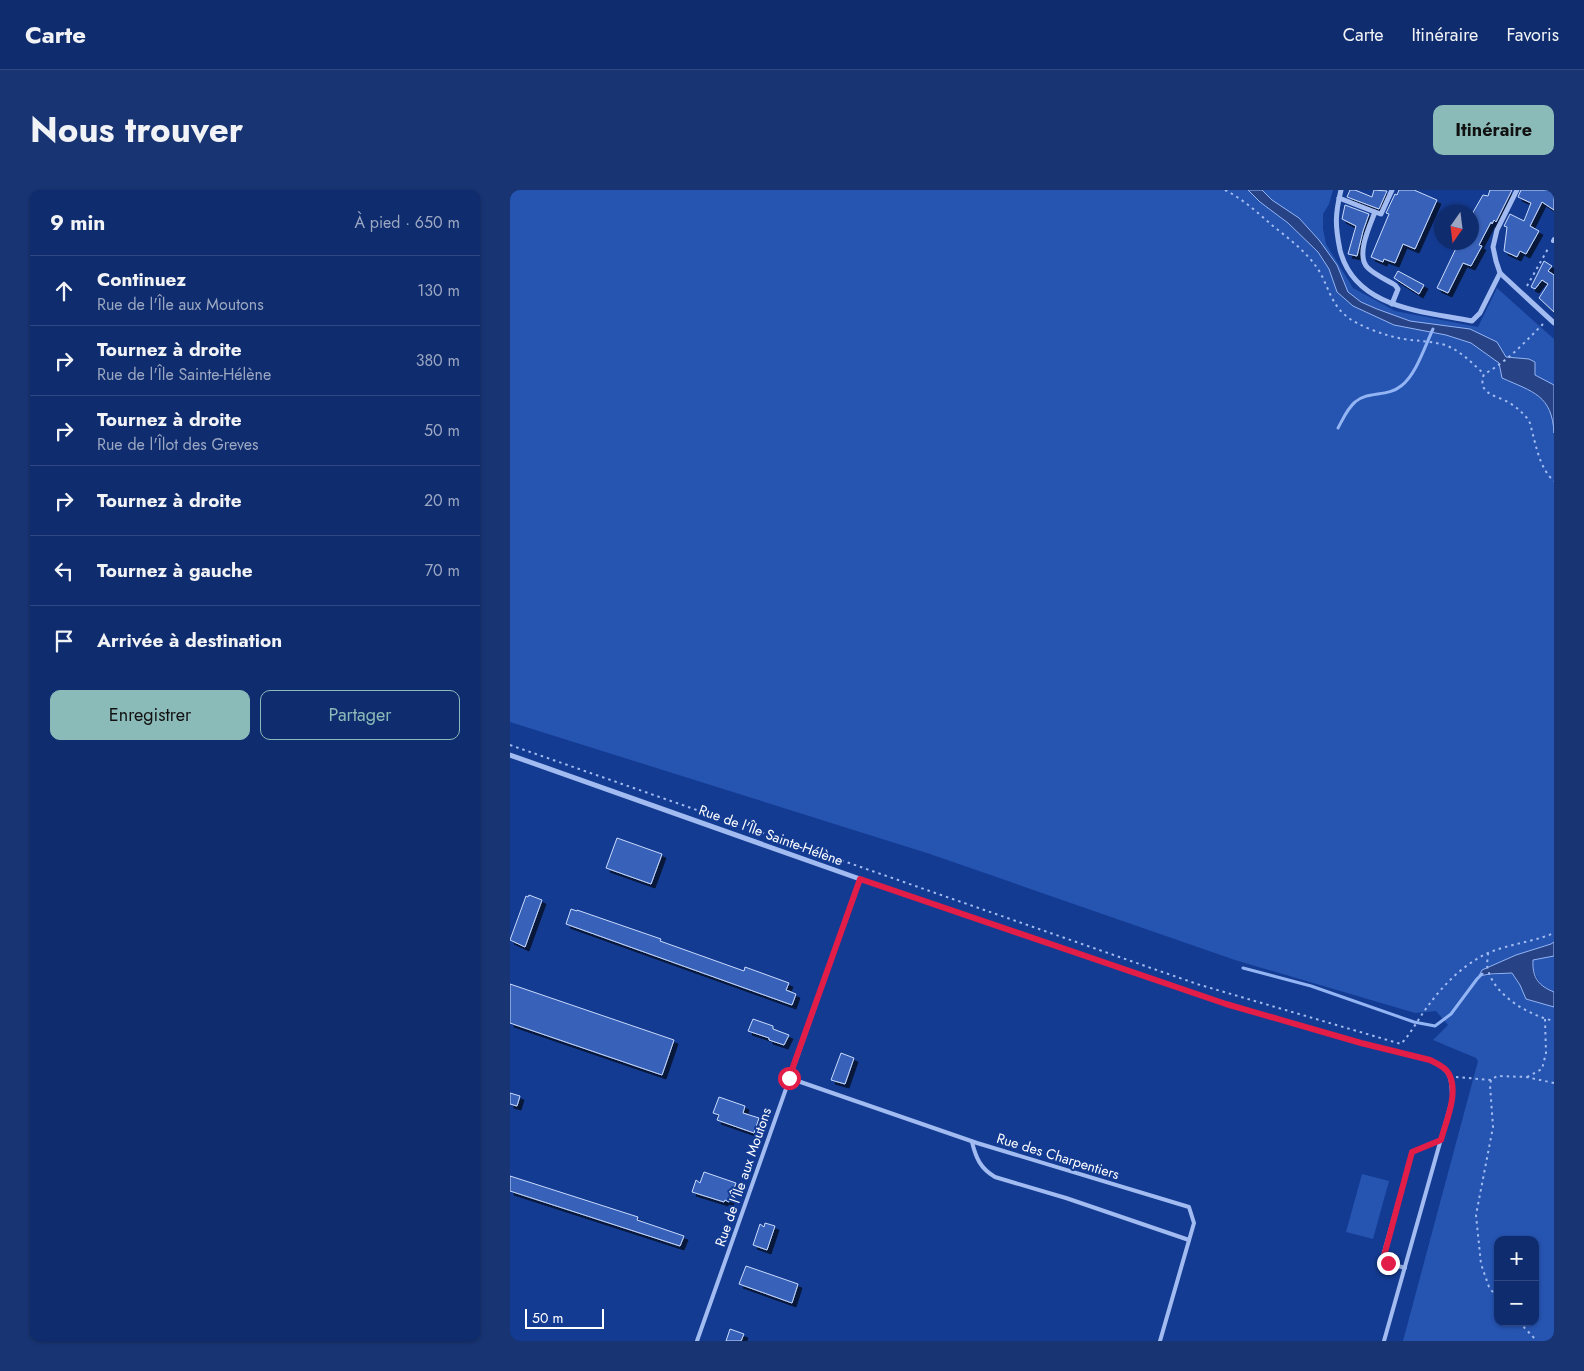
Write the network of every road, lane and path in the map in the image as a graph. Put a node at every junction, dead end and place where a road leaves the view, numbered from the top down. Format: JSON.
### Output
{"nodes":[{"id":1,"x":1225,"y":190,"type":"edge"},
{"id":2,"x":1341,"y":190,"type":"edge"},
{"id":3,"x":1392,"y":190,"type":"edge"},
{"id":4,"x":1517,"y":190,"type":"edge"},
{"id":5,"x":1339,"y":198,"type":"junction"},
{"id":6,"x":1375,"y":212,"type":"junction"},
{"id":7,"x":1553,"y":240,"type":"edge"},
{"id":8,"x":1500,"y":273,"type":"junction"},
{"id":9,"x":1521,"y":292,"type":"junction"},
{"id":10,"x":1392,"y":304,"type":"junction"},
{"id":11,"x":1549,"y":318,"type":"junction"},
{"id":12,"x":1554,"y":323,"type":"edge"},
{"id":13,"x":1484,"y":374,"type":"junction"},
{"id":14,"x":1554,"y":481,"type":"edge"},
{"id":15,"x":510,"y":745,"type":"edge"},
{"id":16,"x":510,"y":755,"type":"edge"},
{"id":17,"x":860,"y":879,"type":"junction"},
{"id":18,"x":1554,"y":933,"type":"edge"},
{"id":19,"x":1488,"y":953,"type":"junction"},
{"id":20,"x":1545,"y":1019,"type":"junction"},
{"id":21,"x":1554,"y":1021,"type":"edge"},
{"id":22,"x":1450,"y":1076,"type":"junction"},
{"id":23,"x":1526,"y":1077,"type":"junction"},
{"id":24,"x":789,"y":1078,"type":"junction"},
{"id":25,"x":1491,"y":1080,"type":"junction"},
{"id":26,"x":1554,"y":1083,"type":"edge"},
{"id":27,"x":1441,"y":1140,"type":"junction"},
{"id":28,"x":972,"y":1142,"type":"junction"},
{"id":29,"x":1189,"y":1240,"type":"junction"},
{"id":30,"x":1405,"y":1268,"type":"junction"},
{"id":31,"x":1494,"y":1294,"type":"edge"},
{"id":32,"x":1523,"y":1326,"type":"edge"},
{"id":33,"x":698,"y":1341,"type":"edge"},
{"id":34,"x":1160,"y":1341,"type":"edge"},
{"id":35,"x":1384,"y":1341,"type":"edge"},
{"id":36,"x":1537,"y":1341,"type":"edge"}],
"edges":[{"from":1,"to":13,"type":"path"},
{"from":2,"to":5,"type":"street"},
{"from":3,"to":6,"type":"street"},
{"from":4,"to":8,"type":"street"},
{"from":5,"to":6,"type":"street"},
{"from":5,"to":10,"type":"street"},
{"from":6,"to":10,"type":"street"},
{"from":7,"to":9,"type":"path"},
{"from":8,"to":9,"type":"street"},
{"from":8,"to":10,"type":"street"},
{"from":9,"to":11,"type":"street"},
{"from":11,"to":12,"type":"street"},
{"from":11,"to":13,"type":"path"},
{"from":13,"to":14,"type":"path"},
{"from":15,"to":19,"type":"path"},
{"from":16,"to":17,"type":"street","name":"Rue de l'Île Sainte-Hélène"},
{"from":17,"to":22,"type":"lane","name":"Rue de l'Île Sainte-Hélène"},
{"from":17,"to":24,"type":"lane","name":"Rue de l'Île aux Moutons"},
{"from":18,"to":19,"type":"path"},
{"from":19,"to":20,"type":"path"},
{"from":20,"to":21,"type":"path"},
{"from":20,"to":23,"type":"path"},
{"from":22,"to":25,"type":"path"},
{"from":22,"to":27,"type":"lane"},
{"from":23,"to":25,"type":"path"},
{"from":23,"to":26,"type":"path"},
{"from":24,"to":28,"type":"lane","name":"Rue des Charpentiers"},
{"from":24,"to":33,"type":"lane","name":"Rue de l'Île aux Moutons"},
{"from":25,"to":31,"type":"path"},
{"from":27,"to":30,"type":"lane"},
{"from":27,"to":30,"type":"lane"},
{"from":28,"to":29,"type":"lane"},
{"from":28,"to":29,"type":"lane","name":"Rue des Charpentiers"},
{"from":29,"to":34,"type":"lane","name":"Rue des Charpentiers"},
{"from":30,"to":35,"type":"lane"},
{"from":32,"to":36,"type":"path"}]}
